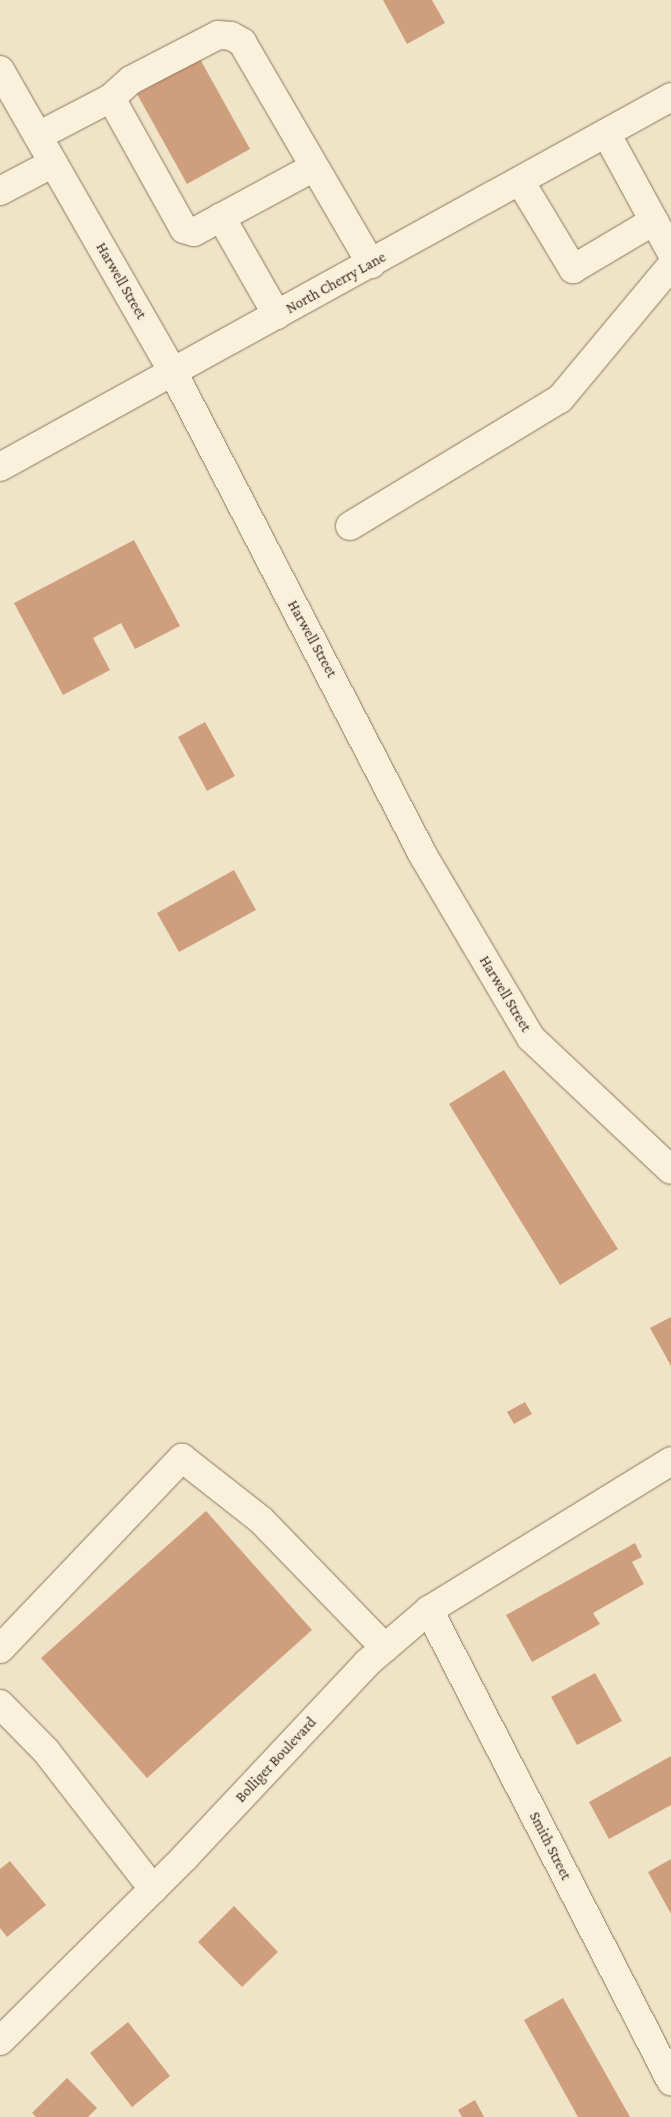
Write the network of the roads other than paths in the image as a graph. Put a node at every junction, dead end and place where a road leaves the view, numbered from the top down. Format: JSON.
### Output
{"nodes":[{"id":1,"x":0,"y":70,"type":"edge"},
{"id":2,"x":671,"y":97,"type":"edge"},
{"id":3,"x":111,"y":98,"type":"junction"},
{"id":4,"x":606,"y":133,"type":"junction"},
{"id":5,"x":38,"y":136,"type":"junction"},
{"id":6,"x":53,"y":163,"type":"junction"},
{"id":7,"x":314,"y":167,"type":"junction"},
{"id":8,"x":520,"y":180,"type":"junction"},
{"id":9,"x":0,"y":191,"type":"edge"},
{"id":10,"x":221,"y":218,"type":"junction"},
{"id":11,"x":654,"y":221,"type":"junction"},
{"id":12,"x":671,"y":252,"type":"edge"},
{"id":13,"x":371,"y":264,"type":"junction"},
{"id":14,"x":671,"y":266,"type":"edge"},
{"id":15,"x":277,"y":315,"type":"junction"},
{"id":16,"x":174,"y":372,"type":"junction"},
{"id":17,"x":0,"y":467,"type":"edge"},
{"id":18,"x":350,"y":526,"type":"dead end"},
{"id":19,"x":671,"y":1170,"type":"edge"},
{"id":20,"x":671,"y":1461,"type":"edge"},
{"id":21,"x":429,"y":1610,"type":"junction"},
{"id":22,"x":385,"y":1648,"type":"junction"},
{"id":23,"x":0,"y":1650,"type":"edge"},
{"id":24,"x":0,"y":1704,"type":"edge"},
{"id":25,"x":153,"y":1889,"type":"junction"},
{"id":26,"x":0,"y":2041,"type":"edge"},
{"id":27,"x":671,"y":2081,"type":"edge"}],
"edges":[{"from":1,"to":5,"type":"street","name":"Harwell Street"},
{"from":2,"to":4,"type":"street","name":"North Cherry Lane"},
{"from":3,"to":5,"type":"street"},
{"from":3,"to":7,"type":"street"},
{"from":3,"to":10,"type":"street"},
{"from":4,"to":8,"type":"street","name":"North Cherry Lane"},
{"from":4,"to":11,"type":"street"},
{"from":5,"to":6,"type":"street","name":"Harwell Street"},
{"from":6,"to":9,"type":"street"},
{"from":6,"to":16,"type":"street","name":"Harwell Street"},
{"from":7,"to":10,"type":"street"},
{"from":7,"to":13,"type":"street"},
{"from":8,"to":11,"type":"street"},
{"from":8,"to":13,"type":"street","name":"North Cherry Lane"},
{"from":10,"to":15,"type":"street"},
{"from":11,"to":12,"type":"street"},
{"from":13,"to":15,"type":"street","name":"North Cherry Lane"},
{"from":14,"to":18,"type":"street"},
{"from":15,"to":16,"type":"street","name":"North Cherry Lane"},
{"from":16,"to":17,"type":"street","name":"North Cherry Lane"},
{"from":16,"to":19,"type":"street","name":"Harwell Street"},
{"from":20,"to":21,"type":"street","name":"Bolliger Boulevard"},
{"from":21,"to":22,"type":"street","name":"Bolliger Boulevard"},
{"from":21,"to":27,"type":"street","name":"Smith Street"},
{"from":22,"to":23,"type":"street"},
{"from":22,"to":25,"type":"street","name":"Bolliger Boulevard"},
{"from":24,"to":25,"type":"street"},
{"from":25,"to":26,"type":"street","name":"Bolliger Boulevard"}]}
